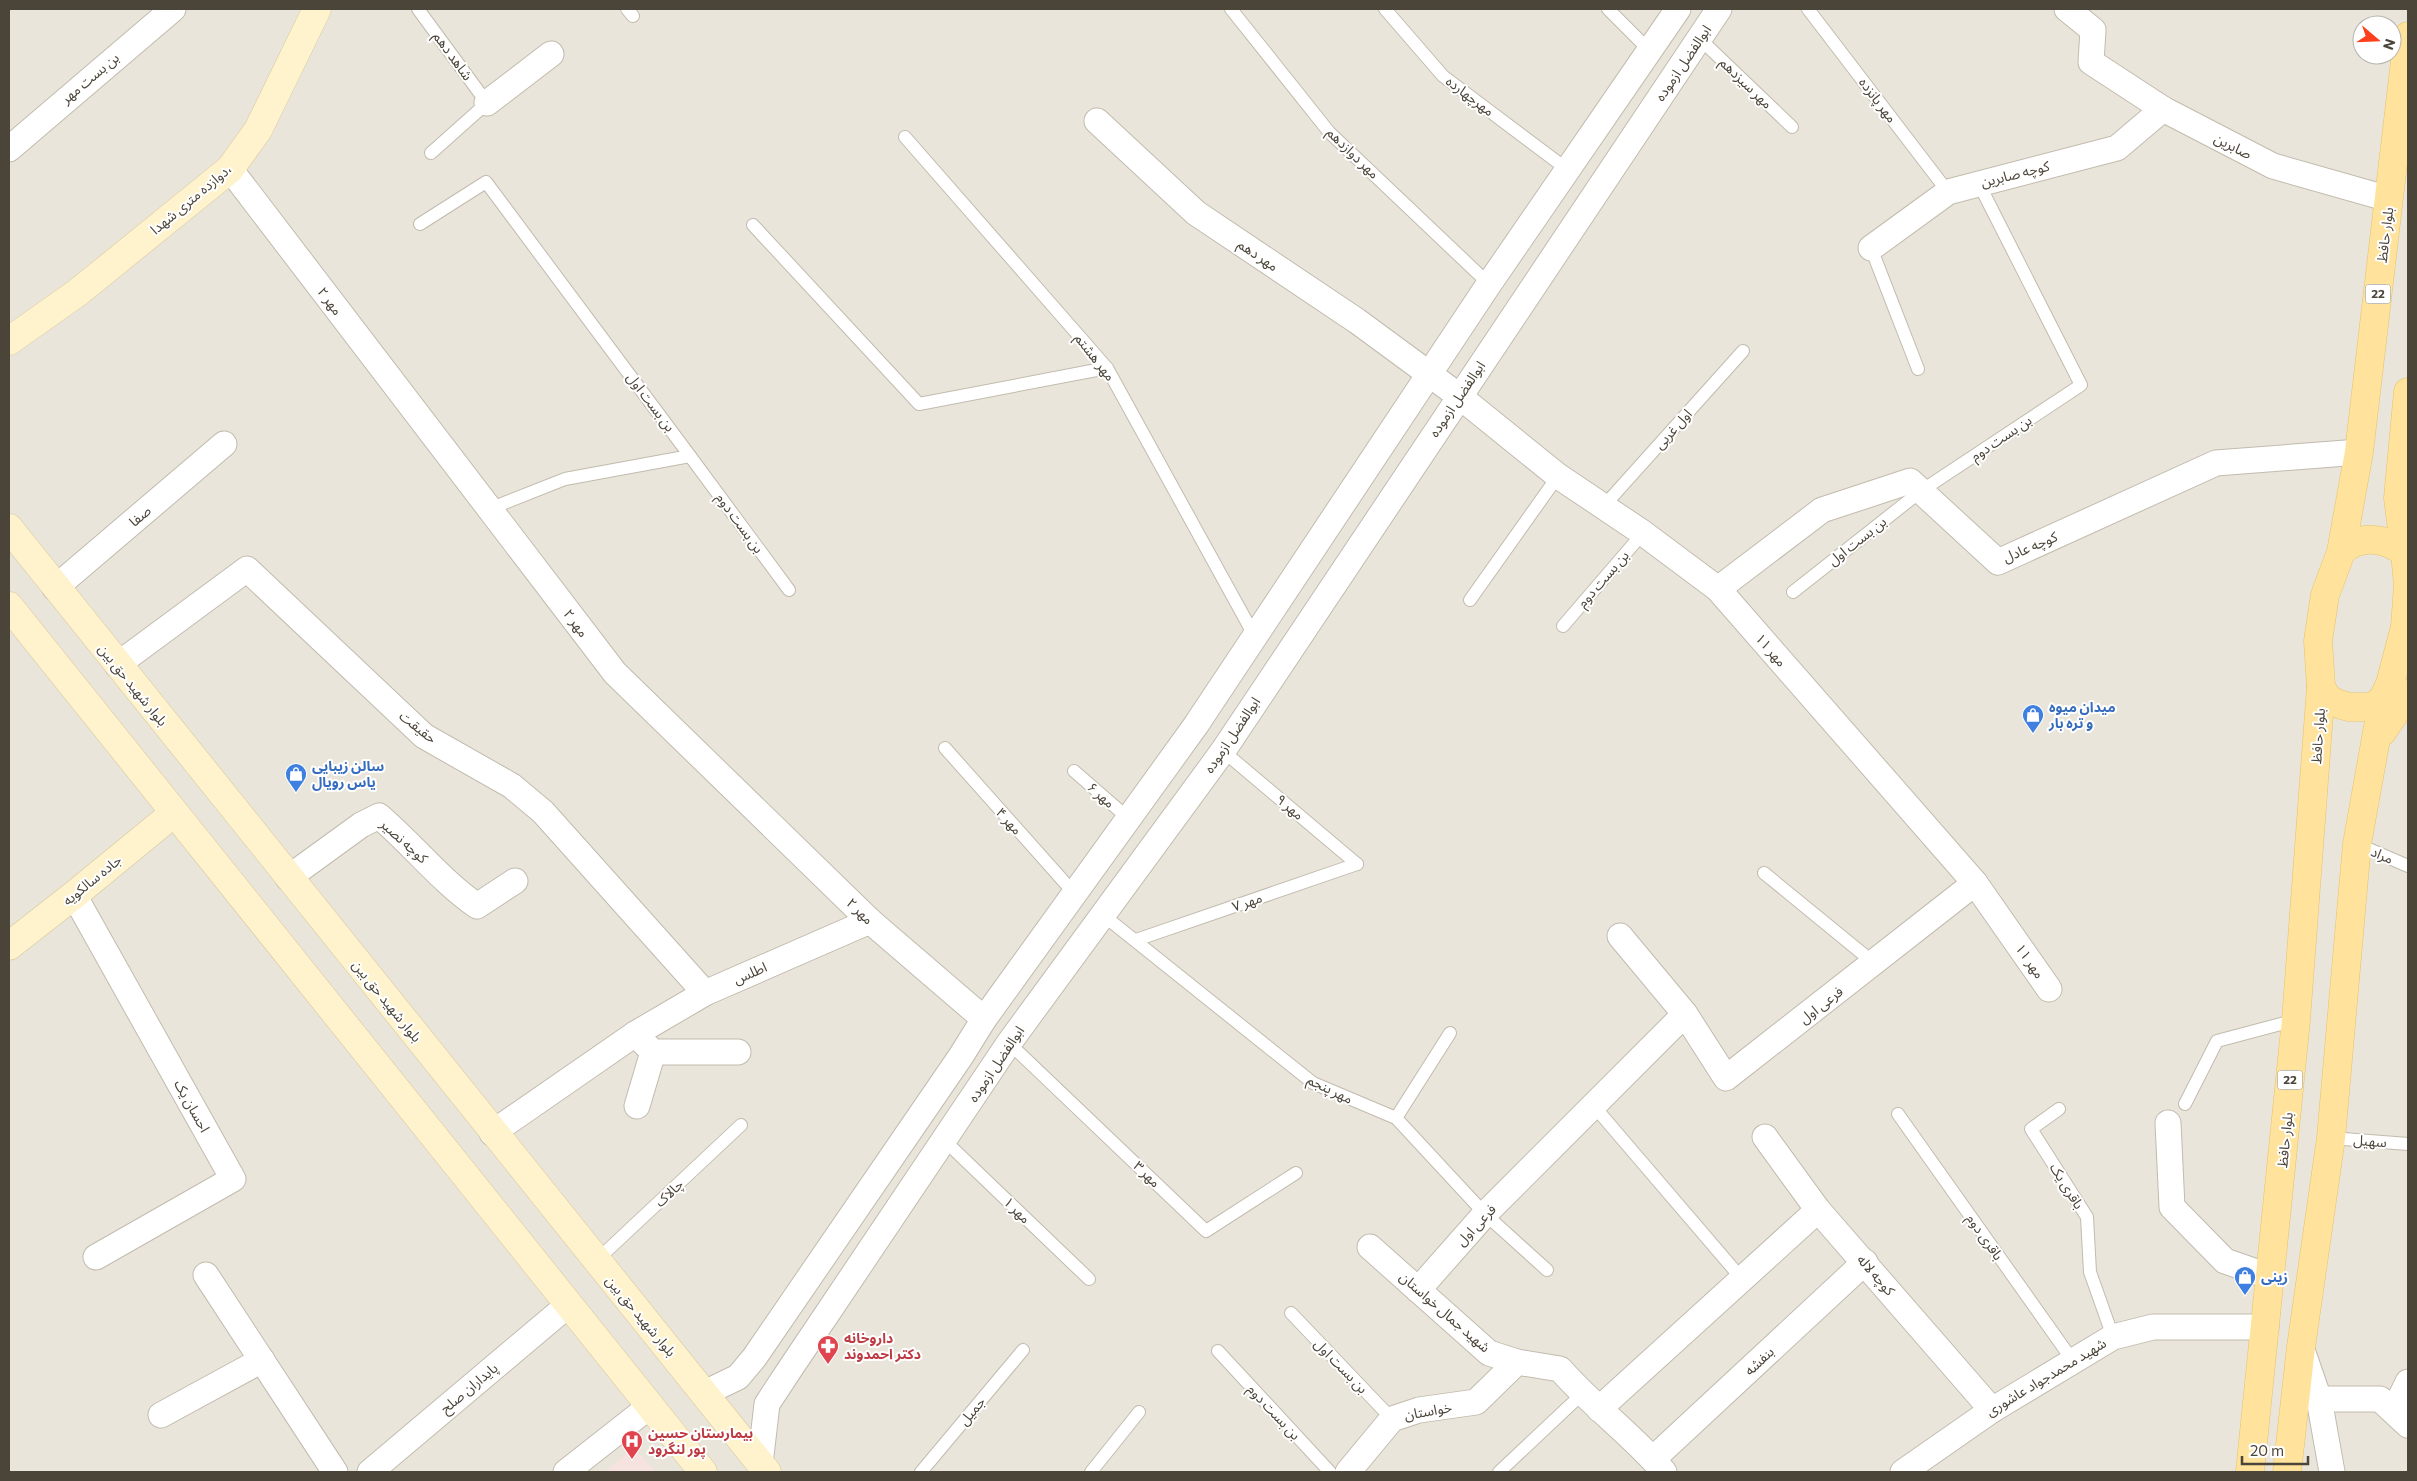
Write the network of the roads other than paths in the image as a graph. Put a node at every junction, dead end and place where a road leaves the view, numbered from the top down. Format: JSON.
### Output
{"nodes":[{"id":1,"x":173,"y":9,"type":"edge"},
{"id":2,"x":317,"y":9,"type":"edge"},
{"id":3,"x":418,"y":9,"type":"edge"},
{"id":4,"x":1231,"y":9,"type":"edge"},
{"id":5,"x":1385,"y":9,"type":"edge"},
{"id":6,"x":1608,"y":9,"type":"edge"},
{"id":7,"x":1678,"y":9,"type":"edge"},
{"id":8,"x":1719,"y":9,"type":"edge"},
{"id":9,"x":1808,"y":9,"type":"edge"},
{"id":10,"x":2067,"y":9,"type":"edge"},
{"id":11,"x":2408,"y":36,"type":"edge"},
{"id":12,"x":1700,"y":39,"type":"junction"},
{"id":13,"x":1649,"y":50,"type":"junction"},
{"id":14,"x":551,"y":54,"type":"dead end"},
{"id":15,"x":487,"y":103,"type":"junction"},
{"id":16,"x":2163,"y":110,"type":"junction"},
{"id":17,"x":1097,"y":121,"type":"dead end"},
{"id":18,"x":1792,"y":126,"type":"dead end"},
{"id":19,"x":905,"y":137,"type":"dead end"},
{"id":20,"x":9,"y":149,"type":"edge"},
{"id":21,"x":431,"y":153,"type":"dead end"},
{"id":22,"x":230,"y":169,"type":"junction"},
{"id":23,"x":1568,"y":170,"type":"junction"},
{"id":24,"x":1979,"y":184,"type":"junction"},
{"id":25,"x":1948,"y":192,"type":"junction"},
{"id":26,"x":2389,"y":199,"type":"junction"},
{"id":27,"x":420,"y":224,"type":"dead end"},
{"id":28,"x":753,"y":225,"type":"dead end"},
{"id":29,"x":1871,"y":248,"type":"joint"},
{"id":30,"x":1488,"y":284,"type":"junction"},
{"id":31,"x":9,"y":341,"type":"edge"},
{"id":32,"x":1743,"y":351,"type":"dead end"},
{"id":33,"x":1107,"y":368,"type":"junction"},
{"id":34,"x":1918,"y":369,"type":"dead end"},
{"id":35,"x":1430,"y":376,"type":"junction"},
{"id":36,"x":2408,"y":392,"type":"edge"},
{"id":37,"x":1459,"y":396,"type":"junction"},
{"id":38,"x":224,"y":444,"type":"dead end"},
{"id":39,"x":2359,"y":452,"type":"junction"},
{"id":40,"x":690,"y":456,"type":"junction"},
{"id":41,"x":1558,"y":476,"type":"junction"},
{"id":42,"x":1921,"y":491,"type":"junction"},
{"id":43,"x":2398,"y":498,"type":"junction"},
{"id":44,"x":1603,"y":507,"type":"junction"},
{"id":45,"x":489,"y":509,"type":"junction"},
{"id":46,"x":2408,"y":526,"type":"edge"},
{"id":47,"x":9,"y":528,"type":"edge"},
{"id":48,"x":1643,"y":533,"type":"junction"},
{"id":49,"x":2341,"y":552,"type":"junction"},
{"id":50,"x":2405,"y":553,"type":"junction"},
{"id":51,"x":2408,"y":585,"type":"edge"},
{"id":52,"x":56,"y":588,"type":"junction"},
{"id":53,"x":789,"y":590,"type":"dead end"},
{"id":54,"x":1718,"y":590,"type":"junction"},
{"id":55,"x":1793,"y":592,"type":"dead end"},
{"id":56,"x":1470,"y":600,"type":"dead end"},
{"id":57,"x":9,"y":606,"type":"edge"},
{"id":58,"x":1563,"y":626,"type":"dead end"},
{"id":59,"x":1254,"y":635,"type":"junction"},
{"id":60,"x":117,"y":665,"type":"junction"},
{"id":61,"x":2402,"y":666,"type":"edge"},
{"id":62,"x":2321,"y":687,"type":"junction"},
{"id":63,"x":2396,"y":697,"type":"edge"},
{"id":64,"x":944,"y":748,"type":"dead end"},
{"id":65,"x":1223,"y":751,"type":"junction"},
{"id":66,"x":1074,"y":772,"type":"dead end"},
{"id":67,"x":174,"y":813,"type":"junction"},
{"id":68,"x":1128,"y":818,"type":"junction"},
{"id":69,"x":2357,"y":844,"type":"junction"},
{"id":70,"x":1357,"y":864,"type":"joint"},
{"id":71,"x":2408,"y":866,"type":"edge"},
{"id":72,"x":1764,"y":873,"type":"dead end"},
{"id":73,"x":288,"y":878,"type":"junction"},
{"id":74,"x":515,"y":881,"type":"dead end"},
{"id":75,"x":1975,"y":883,"type":"junction"},
{"id":76,"x":1074,"y":894,"type":"junction"},
{"id":77,"x":74,"y":895,"type":"junction"},
{"id":78,"x":1103,"y":915,"type":"junction"},
{"id":79,"x":870,"y":922,"type":"junction"},
{"id":80,"x":1620,"y":936,"type":"dead end"},
{"id":81,"x":1136,"y":940,"type":"junction"},
{"id":82,"x":9,"y":946,"type":"edge"},
{"id":83,"x":1874,"y":963,"type":"junction"},
{"id":84,"x":2049,"y":989,"type":"dead end"},
{"id":85,"x":705,"y":993,"type":"junction"},
{"id":86,"x":1685,"y":1014,"type":"junction"},
{"id":87,"x":984,"y":1019,"type":"junction"},
{"id":88,"x":2296,"y":1020,"type":"junction"},
{"id":89,"x":1450,"y":1033,"type":"dead end"},
{"id":90,"x":634,"y":1034,"type":"junction"},
{"id":91,"x":1009,"y":1043,"type":"junction"},
{"id":92,"x":653,"y":1052,"type":"junction"},
{"id":93,"x":738,"y":1052,"type":"dead end"},
{"id":94,"x":2185,"y":1104,"type":"dead end"},
{"id":95,"x":1594,"y":1105,"type":"junction"},
{"id":96,"x":637,"y":1106,"type":"dead end"},
{"id":97,"x":2059,"y":1109,"type":"dead end"},
{"id":98,"x":1898,"y":1114,"type":"dead end"},
{"id":99,"x":1396,"y":1118,"type":"junction"},
{"id":100,"x":2168,"y":1123,"type":"dead end"},
{"id":101,"x":741,"y":1125,"type":"dead end"},
{"id":102,"x":492,"y":1132,"type":"junction"},
{"id":103,"x":1765,"y":1137,"type":"dead end"},
{"id":104,"x":2331,"y":1138,"type":"junction"},
{"id":105,"x":944,"y":1140,"type":"junction"},
{"id":106,"x":2408,"y":1144,"type":"edge"},
{"id":107,"x":1296,"y":1173,"type":"dead end"},
{"id":108,"x":1818,"y":1210,"type":"junction"},
{"id":109,"x":1485,"y":1214,"type":"junction"},
{"id":110,"x":1370,"y":1247,"type":"dead end"},
{"id":111,"x":96,"y":1257,"type":"dead end"},
{"id":112,"x":596,"y":1262,"type":"junction"},
{"id":113,"x":1864,"y":1262,"type":"junction"},
{"id":114,"x":1547,"y":1270,"type":"dead end"},
{"id":115,"x":206,"y":1275,"type":"dead end"},
{"id":116,"x":2271,"y":1278,"type":"junction"},
{"id":117,"x":1089,"y":1279,"type":"dead end"},
{"id":118,"x":1742,"y":1279,"type":"junction"},
{"id":119,"x":1418,"y":1290,"type":"junction"},
{"id":120,"x":568,"y":1305,"type":"junction"},
{"id":121,"x":1291,"y":1313,"type":"dead end"},
{"id":122,"x":2266,"y":1327,"type":"junction"},
{"id":123,"x":2113,"y":1337,"type":"junction"},
{"id":124,"x":2301,"y":1347,"type":"junction"},
{"id":125,"x":1023,"y":1350,"type":"dead end"},
{"id":126,"x":1218,"y":1351,"type":"dead end"},
{"id":127,"x":262,"y":1360,"type":"junction"},
{"id":128,"x":2073,"y":1361,"type":"junction"},
{"id":129,"x":1518,"y":1362,"type":"junction"},
{"id":130,"x":2408,"y":1382,"type":"edge"},
{"id":131,"x":705,"y":1392,"type":"junction"},
{"id":132,"x":2319,"y":1399,"type":"junction"},
{"id":133,"x":1590,"y":1401,"type":"junction"},
{"id":134,"x":650,"y":1406,"type":"junction"},
{"id":135,"x":1992,"y":1410,"type":"junction"},
{"id":136,"x":1139,"y":1412,"type":"dead end"},
{"id":137,"x":161,"y":1415,"type":"dead end"},
{"id":138,"x":2401,"y":1418,"type":"edge"},
{"id":139,"x":1392,"y":1419,"type":"junction"},
{"id":140,"x":1658,"y":1466,"type":"edge"},
{"id":141,"x":764,"y":1468,"type":"edge"},
{"id":142,"x":1508,"y":1470,"type":"edge"},
{"id":143,"x":335,"y":1472,"type":"edge"},
{"id":144,"x":370,"y":1472,"type":"edge"},
{"id":145,"x":566,"y":1472,"type":"edge"},
{"id":146,"x":703,"y":1472,"type":"edge"},
{"id":147,"x":922,"y":1472,"type":"edge"},
{"id":148,"x":1091,"y":1472,"type":"edge"},
{"id":149,"x":1330,"y":1472,"type":"edge"},
{"id":150,"x":1348,"y":1472,"type":"edge"},
{"id":151,"x":1903,"y":1472,"type":"edge"},
{"id":152,"x":2250,"y":1472,"type":"edge"},
{"id":153,"x":2287,"y":1472,"type":"edge"},
{"id":154,"x":2332,"y":1472,"type":"edge"}],
"edges":[{"from":1,"to":20,"type":"street","name":"بن بست مهر"},
{"from":2,"to":22,"type":"main road","name":"دوازده متری شهدا،"},
{"from":3,"to":15,"type":"lane","name":"شاهد دهم"},
{"from":4,"to":30,"type":"lane","name":"مهر دوازدهم"},
{"from":5,"to":23,"type":"lane","name":"مهرچهارده"},
{"from":6,"to":13,"type":"lane"},
{"from":7,"to":13,"type":"street"},
{"from":8,"to":12,"type":"street","name":"ابوالفضل ازموده"},
{"from":9,"to":25,"type":"lane","name":"مهر پانزده"},
{"from":10,"to":16,"type":"street","name":"صابرین"},
{"from":11,"to":26,"type":"main road","name":"بلوار حافظ","number":"22"},
{"from":12,"to":18,"type":"lane","name":"مهر سیزدهم"},
{"from":12,"to":37,"type":"street","name":"ابوالفضل ازموده"},
{"from":13,"to":23,"type":"street"},
{"from":14,"to":15,"type":"street"},
{"from":15,"to":21,"type":"lane"},
{"from":16,"to":24,"type":"street","name":"کوچه صابرین"},
{"from":16,"to":26,"type":"street","name":"صابرین"},
{"from":17,"to":35,"type":"street","name":"مهر دهم"},
{"from":19,"to":33,"type":"lane","name":"مهر هشتم"},
{"from":22,"to":31,"type":"main road","name":"دوازده متری شهدا،"},
{"from":22,"to":45,"type":"street","name":"مهر ۲"},
{"from":23,"to":30,"type":"street"},
{"from":24,"to":25,"type":"street","name":"کوچه صابرین"},
{"from":24,"to":42,"type":"lane","name":"بن بست دوم"},
{"from":25,"to":29,"type":"street","name":"کوچه صابرین"},
{"from":26,"to":39,"type":"main road","name":"بلوار حافظ","number":"22"},
{"from":27,"to":40,"type":"lane","name":"بن بست اول"},
{"from":28,"to":33,"type":"lane"},
{"from":29,"to":34,"type":"lane"},
{"from":30,"to":35,"type":"street"},
{"from":32,"to":44,"type":"lane","name":"اول غربی"},
{"from":33,"to":59,"type":"lane","name":"مهر هشتم"},
{"from":35,"to":37,"type":"street","name":"مهر ۱۱"},
{"from":35,"to":59,"type":"street"},
{"from":36,"to":43,"type":"main road"},
{"from":37,"to":41,"type":"street","name":"مهر ۱۱"},
{"from":37,"to":65,"type":"street","name":"ابوالفضل ازموده"},
{"from":38,"to":52,"type":"street","name":"صفا"},
{"from":39,"to":42,"type":"street","name":"کوچه عادل"},
{"from":39,"to":49,"type":"main road","name":"بلوار حافظ","number":"22"},
{"from":40,"to":45,"type":"lane"},
{"from":40,"to":53,"type":"lane","name":"بن بست دوم"},
{"from":41,"to":44,"type":"street","name":"مهر ۱۱"},
{"from":41,"to":56,"type":"lane"},
{"from":42,"to":54,"type":"street","name":"کوچه عادل"},
{"from":42,"to":55,"type":"lane","name":"بن بست اول"},
{"from":43,"to":46,"type":"main road"},
{"from":43,"to":50,"type":"main road"},
{"from":44,"to":48,"type":"street","name":"مهر ۱۱"},
{"from":45,"to":79,"type":"street","name":"مهر ۲"},
{"from":47,"to":52,"type":"main road","name":"بلوار شهید حق بین"},
{"from":48,"to":54,"type":"street","name":"مهر ۱۱"},
{"from":48,"to":58,"type":"lane","name":"بن بست دوم"},
{"from":49,"to":50,"type":"main road"},
{"from":49,"to":62,"type":"main road","number":"22"},
{"from":50,"to":51,"type":"main road"},
{"from":51,"to":61,"type":"main road"},
{"from":52,"to":60,"type":"main road","name":"بلوار شهید حق بین"},
{"from":54,"to":75,"type":"street","name":"مهر ۱۱"},
{"from":57,"to":67,"type":"main road"},
{"from":59,"to":68,"type":"street"},
{"from":60,"to":73,"type":"main road","name":"بلوار شهید حق بین"},
{"from":60,"to":85,"type":"street","name":"حقیقت"},
{"from":61,"to":63,"type":"main road"},
{"from":62,"to":63,"type":"main road"},
{"from":62,"to":88,"type":"main road","name":"بلوار حافظ","number":"22"},
{"from":63,"to":69,"type":"main road"},
{"from":64,"to":76,"type":"lane","name":"مهر ۴"},
{"from":65,"to":70,"type":"lane","name":"مهر ۹"},
{"from":65,"to":78,"type":"street","name":"ابوالفضل ازموده"},
{"from":66,"to":68,"type":"lane","name":"مهر ۶"},
{"from":67,"to":77,"type":"main road","name":"جاده سالکویه"},
{"from":67,"to":120,"type":"main road"},
{"from":68,"to":76,"type":"street"},
{"from":69,"to":71,"type":"lane","name":"مراد"},
{"from":69,"to":104,"type":"main road"},
{"from":70,"to":81,"type":"lane","name":"مهر ۷"},
{"from":72,"to":83,"type":"lane"},
{"from":73,"to":74,"type":"street","name":"کوچه نصیر"},
{"from":73,"to":102,"type":"main road","name":"بلوار شهید حق بین"},
{"from":75,"to":83,"type":"street","name":"فرعی اول"},
{"from":75,"to":84,"type":"street","name":"مهر ۱۱"},
{"from":76,"to":87,"type":"street"},
{"from":77,"to":82,"type":"main road","name":"جاده سالکویه"},
{"from":77,"to":111,"type":"street","name":"احسان یک"},
{"from":78,"to":81,"type":"lane","name":"مهر پنجم"},
{"from":78,"to":91,"type":"street","name":"ابوالفضل ازموده"},
{"from":79,"to":85,"type":"street","name":"اطلس"},
{"from":79,"to":87,"type":"street","name":"مهر ۲"},
{"from":80,"to":86,"type":"street","name":"فرعی اول"},
{"from":81,"to":99,"type":"lane","name":"مهر پنجم"},
{"from":83,"to":86,"type":"street","name":"فرعی اول"},
{"from":85,"to":90,"type":"street","name":"اطلس"},
{"from":86,"to":95,"type":"street","name":"فرعی اول"},
{"from":87,"to":131,"type":"street"},
{"from":88,"to":94,"type":"lane"},
{"from":88,"to":116,"type":"main road","name":"بلوار حافظ","number":"22"},
{"from":89,"to":99,"type":"lane"},
{"from":90,"to":92,"type":"street"},
{"from":90,"to":102,"type":"street","name":"اطلس"},
{"from":91,"to":105,"type":"street","name":"ابوالفضل ازموده"},
{"from":91,"to":107,"type":"lane","name":"مهر ۳"},
{"from":92,"to":93,"type":"street"},
{"from":92,"to":96,"type":"street"},
{"from":95,"to":109,"type":"street","name":"فرعی اول"},
{"from":95,"to":118,"type":"lane"},
{"from":97,"to":123,"type":"lane","name":"باقری یک"},
{"from":98,"to":128,"type":"lane","name":"باقری دوم"},
{"from":99,"to":109,"type":"lane","name":"مهر پنجم"},
{"from":100,"to":116,"type":"street"},
{"from":101,"to":112,"type":"lane","name":"چالاک"},
{"from":102,"to":112,"type":"main road","name":"بلوار شهید حق بین"},
{"from":103,"to":108,"type":"street","name":"کوچه لاله"},
{"from":104,"to":106,"type":"lane","name":"سهیل"},
{"from":104,"to":124,"type":"main road"},
{"from":105,"to":117,"type":"lane","name":"مهر ۱"},
{"from":105,"to":141,"type":"street","name":"ابوالفضل ازموده"},
{"from":108,"to":113,"type":"street","name":"کوچه لاله"},
{"from":108,"to":118,"type":"street"},
{"from":109,"to":114,"type":"lane","name":"مهر پنجم"},
{"from":109,"to":119,"type":"street","name":"فرعی اول"},
{"from":110,"to":119,"type":"street","name":"شهید جمال خواستان"},
{"from":112,"to":131,"type":"main road","name":"بلوار شهید حق بین"},
{"from":113,"to":135,"type":"street","name":"کوچه لاله"},
{"from":113,"to":140,"type":"street","name":"بنفشه"},
{"from":115,"to":127,"type":"street"},
{"from":116,"to":122,"type":"main road","name":"بلوار حافظ","number":"22"},
{"from":118,"to":133,"type":"street"},
{"from":119,"to":129,"type":"street","name":"شهید جمال خواستان"},
{"from":120,"to":134,"type":"main road"},
{"from":120,"to":144,"type":"street","name":"پایداران صلح"},
{"from":121,"to":139,"type":"lane","name":"بن بست اول"},
{"from":122,"to":123,"type":"street","name":"شهید محمدجواد عاشوری"},
{"from":122,"to":152,"type":"main road","name":"بلوار حافظ","number":"22"},
{"from":123,"to":128,"type":"street","name":"شهید محمدجواد عاشوری"},
{"from":124,"to":132,"type":"street"},
{"from":124,"to":153,"type":"main road"},
{"from":125,"to":147,"type":"lane","name":"جمیل"},
{"from":126,"to":149,"type":"lane","name":"بن بست دوم"},
{"from":127,"to":137,"type":"street"},
{"from":127,"to":143,"type":"street"},
{"from":128,"to":135,"type":"street","name":"شهید محمدجواد عاشوری"},
{"from":129,"to":133,"type":"street","name":"شهید جمال خواستان"},
{"from":129,"to":139,"type":"street","name":"خواستان"},
{"from":130,"to":138,"type":"street"},
{"from":131,"to":141,"type":"main road","name":"بلوار شهید حق بین"},
{"from":132,"to":138,"type":"street"},
{"from":132,"to":154,"type":"street"},
{"from":133,"to":140,"type":"street","name":"شهید جمال خواستان"},
{"from":133,"to":142,"type":"lane"},
{"from":134,"to":145,"type":"street"},
{"from":134,"to":146,"type":"main road"},
{"from":135,"to":151,"type":"street","name":"شهید محمدجواد عاشوری"},
{"from":136,"to":148,"type":"lane"},
{"from":139,"to":150,"type":"street","name":"خواستان"}]}
